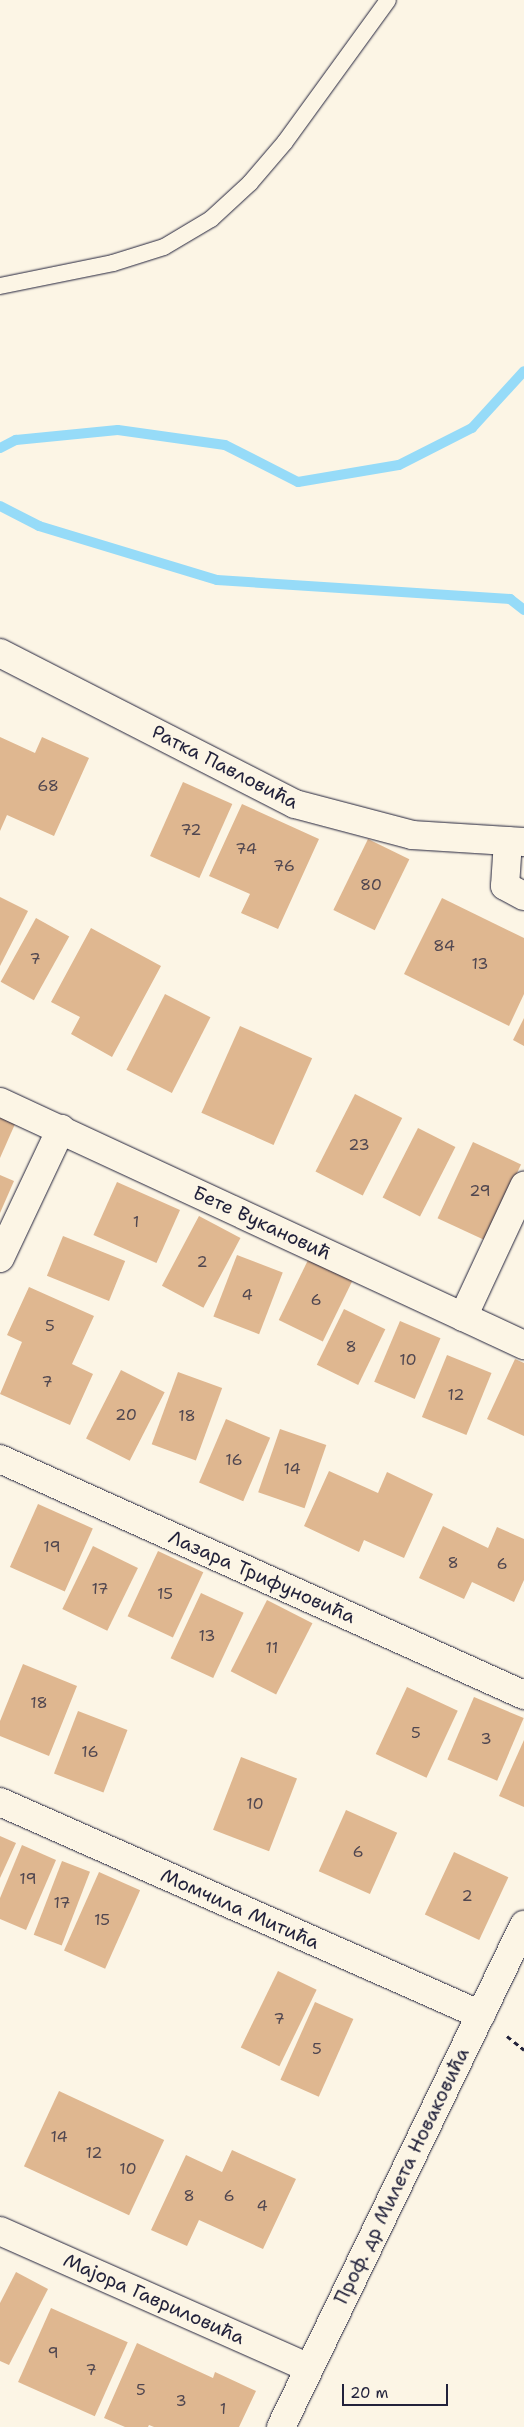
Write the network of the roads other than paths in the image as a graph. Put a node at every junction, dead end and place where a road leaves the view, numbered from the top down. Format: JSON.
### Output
{"nodes":[{"id":1,"x":388,"y":0,"type":"edge"},
{"id":2,"x":0,"y":286,"type":"edge"},
{"id":3,"x":0,"y":653,"type":"edge"},
{"id":4,"x":516,"y":842,"type":"edge"},
{"id":5,"x":524,"y":896,"type":"edge"},
{"id":6,"x":0,"y":1102,"type":"edge"},
{"id":7,"x":62,"y":1129,"type":"junction"},
{"id":8,"x":524,"y":1186,"type":"edge"},
{"id":9,"x":0,"y":1258,"type":"edge"},
{"id":10,"x":463,"y":1317,"type":"junction"},
{"id":11,"x":524,"y":1345,"type":"edge"},
{"id":12,"x":0,"y":1459,"type":"edge"},
{"id":13,"x":524,"y":1695,"type":"edge"},
{"id":14,"x":0,"y":1802,"type":"edge"},
{"id":15,"x":524,"y":1925,"type":"edge"},
{"id":16,"x":481,"y":2015,"type":"junction"},
{"id":17,"x":0,"y":2231,"type":"edge"},
{"id":18,"x":309,"y":2368,"type":"junction"},
{"id":19,"x":281,"y":2427,"type":"edge"}],
"edges":[{"from":1,"to":2,"type":"lane"},
{"from":3,"to":4,"type":"street","name":"Ратка Павловића"},
{"from":4,"to":5,"type":"street"},
{"from":6,"to":7,"type":"street","name":"Бете Вукановић"},
{"from":7,"to":9,"type":"street"},
{"from":7,"to":10,"type":"street","name":"Бете Вукановић"},
{"from":8,"to":10,"type":"street"},
{"from":10,"to":11,"type":"street","name":"Бете Вукановић"},
{"from":12,"to":13,"type":"street","name":"Лазара Трифуновића"},
{"from":14,"to":16,"type":"street","name":"Момчила Митића"},
{"from":15,"to":16,"type":"street","name":"Проф. др Милета Новаковића"},
{"from":16,"to":18,"type":"street","name":"Проф. др Милета Новаковића"},
{"from":17,"to":18,"type":"street","name":"Мајора Гавриловића"},
{"from":18,"to":19,"type":"street","name":"Проф. др Милета Новаковића"}]}
